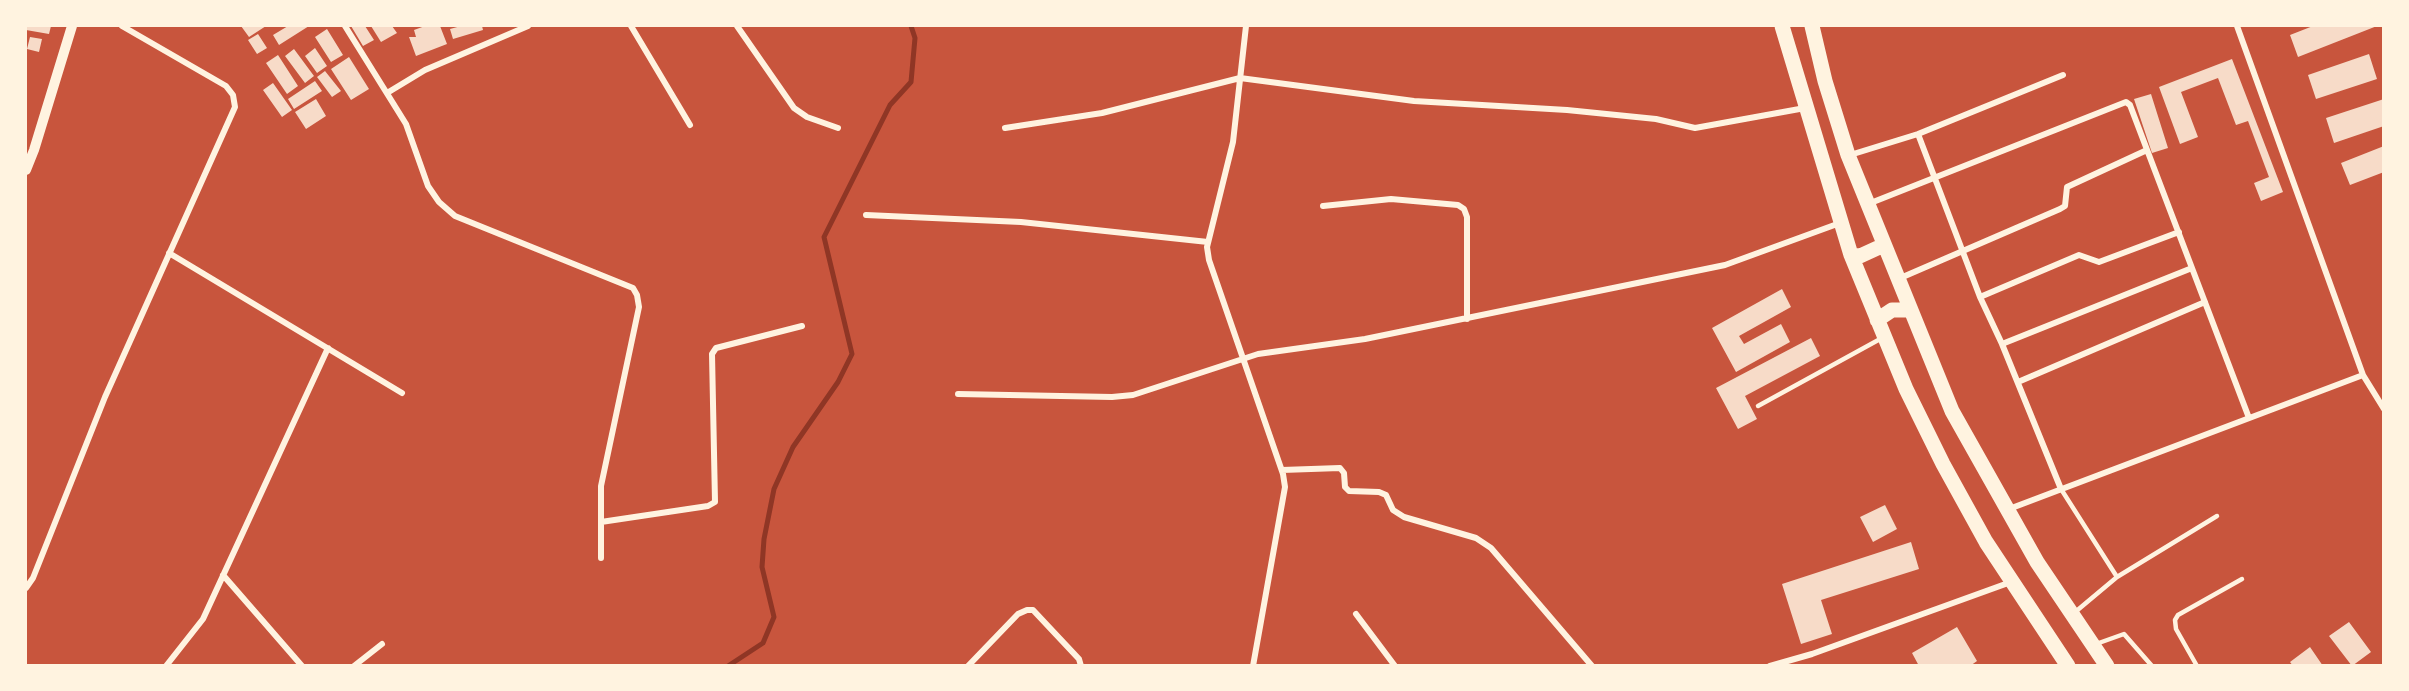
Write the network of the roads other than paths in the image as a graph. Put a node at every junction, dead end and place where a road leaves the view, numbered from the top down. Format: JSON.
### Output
{"nodes":[{"id":1,"x":72,"y":26,"type":"edge"},
{"id":2,"x":122,"y":26,"type":"edge"},
{"id":3,"x":345,"y":26,"type":"edge"},
{"id":4,"x":528,"y":26,"type":"edge"},
{"id":5,"x":631,"y":26,"type":"edge"},
{"id":6,"x":737,"y":26,"type":"edge"},
{"id":7,"x":1246,"y":26,"type":"edge"},
{"id":8,"x":1782,"y":26,"type":"edge"},
{"id":9,"x":1812,"y":26,"type":"edge"},
{"id":10,"x":2236,"y":26,"type":"edge"},
{"id":11,"x":2063,"y":75,"type":"dead end"},
{"id":12,"x":1240,"y":78,"type":"junction"},
{"id":13,"x":387,"y":93,"type":"junction"},
{"id":14,"x":1805,"y":108,"type":"junction"},
{"id":15,"x":690,"y":125,"type":"dead end"},
{"id":16,"x":838,"y":128,"type":"dead end"},
{"id":17,"x":1005,"y":128,"type":"dead end"},
{"id":18,"x":1918,"y":134,"type":"junction"},
{"id":19,"x":2147,"y":150,"type":"junction"},
{"id":20,"x":1848,"y":155,"type":"junction"},
{"id":21,"x":26,"y":170,"type":"edge"},
{"id":22,"x":1934,"y":177,"type":"junction"},
{"id":23,"x":1868,"y":204,"type":"junction"},
{"id":24,"x":1323,"y":206,"type":"dead end"},
{"id":25,"x":866,"y":215,"type":"dead end"},
{"id":26,"x":1840,"y":223,"type":"junction"},
{"id":27,"x":2178,"y":232,"type":"junction"},
{"id":28,"x":1208,"y":242,"type":"junction"},
{"id":29,"x":1884,"y":245,"type":"junction"},
{"id":30,"x":1962,"y":252,"type":"junction"},
{"id":31,"x":169,"y":253,"type":"junction"},
{"id":32,"x":1851,"y":255,"type":"junction"},
{"id":33,"x":2192,"y":268,"type":"junction"},
{"id":34,"x":1898,"y":280,"type":"junction"},
{"id":35,"x":1980,"y":297,"type":"junction"},
{"id":36,"x":2205,"y":302,"type":"junction"},
{"id":37,"x":1909,"y":310,"type":"junction"},
{"id":38,"x":1467,"y":319,"type":"junction"},
{"id":39,"x":1877,"y":320,"type":"junction"},
{"id":40,"x":802,"y":326,"type":"dead end"},
{"id":41,"x":1884,"y":337,"type":"junction"},
{"id":42,"x":2002,"y":344,"type":"junction"},
{"id":43,"x":328,"y":348,"type":"junction"},
{"id":44,"x":1243,"y":358,"type":"junction"},
{"id":45,"x":2363,"y":375,"type":"junction"},
{"id":46,"x":2018,"y":382,"type":"junction"},
{"id":47,"x":402,"y":393,"type":"dead end"},
{"id":48,"x":958,"y":394,"type":"dead end"},
{"id":49,"x":1758,"y":406,"type":"dead end"},
{"id":50,"x":2384,"y":409,"type":"edge"},
{"id":51,"x":2250,"y":418,"type":"junction"},
{"id":52,"x":1282,"y":470,"type":"junction"},
{"id":53,"x":2061,"y":489,"type":"junction"},
{"id":54,"x":2006,"y":510,"type":"junction"},
{"id":55,"x":2217,"y":516,"type":"dead end"},
{"id":56,"x":601,"y":522,"type":"junction"},
{"id":57,"x":601,"y":558,"type":"dead end"},
{"id":58,"x":223,"y":575,"type":"junction"},
{"id":59,"x":2117,"y":577,"type":"junction"},
{"id":60,"x":2242,"y":579,"type":"dead end"},
{"id":61,"x":2012,"y":582,"type":"junction"},
{"id":62,"x":26,"y":588,"type":"edge"},
{"id":63,"x":1356,"y":614,"type":"dead end"},
{"id":64,"x":2072,"y":614,"type":"junction"},
{"id":65,"x":382,"y":645,"type":"dead end"},
{"id":66,"x":2093,"y":645,"type":"junction"},
{"id":67,"x":166,"y":666,"type":"edge"},
{"id":68,"x":302,"y":666,"type":"edge"},
{"id":69,"x":354,"y":666,"type":"edge"},
{"id":70,"x":968,"y":666,"type":"edge"},
{"id":71,"x":1080,"y":666,"type":"edge"},
{"id":72,"x":1253,"y":666,"type":"edge"},
{"id":73,"x":1395,"y":666,"type":"edge"},
{"id":74,"x":1592,"y":666,"type":"edge"},
{"id":75,"x":1770,"y":666,"type":"edge"},
{"id":76,"x":2068,"y":666,"type":"edge"},
{"id":77,"x":2107,"y":666,"type":"edge"},
{"id":78,"x":2152,"y":666,"type":"edge"},
{"id":79,"x":2197,"y":666,"type":"edge"}],
"edges":[{"from":1,"to":21,"type":"street"},
{"from":2,"to":31,"type":"street"},
{"from":3,"to":13,"type":"street"},
{"from":4,"to":13,"type":"street"},
{"from":5,"to":15,"type":"street"},
{"from":6,"to":16,"type":"street"},
{"from":7,"to":12,"type":"street"},
{"from":8,"to":14,"type":"highway"},
{"from":9,"to":20,"type":"highway"},
{"from":10,"to":45,"type":"street"},
{"from":11,"to":18,"type":"street"},
{"from":12,"to":14,"type":"street"},
{"from":12,"to":17,"type":"street"},
{"from":12,"to":28,"type":"street"},
{"from":13,"to":56,"type":"street"},
{"from":14,"to":26,"type":"highway"},
{"from":18,"to":20,"type":"street"},
{"from":18,"to":22,"type":"street"},
{"from":19,"to":22,"type":"street"},
{"from":19,"to":27,"type":"street"},
{"from":19,"to":30,"type":"street"},
{"from":20,"to":23,"type":"highway"},
{"from":22,"to":23,"type":"street"},
{"from":22,"to":30,"type":"street"},
{"from":23,"to":29,"type":"highway"},
{"from":24,"to":38,"type":"street"},
{"from":25,"to":28,"type":"street"},
{"from":26,"to":32,"type":"highway"},
{"from":26,"to":38,"type":"street"},
{"from":27,"to":33,"type":"street"},
{"from":27,"to":35,"type":"street"},
{"from":28,"to":44,"type":"street"},
{"from":29,"to":32,"type":"highway"},
{"from":29,"to":34,"type":"highway"},
{"from":30,"to":34,"type":"street"},
{"from":30,"to":35,"type":"street"},
{"from":31,"to":43,"type":"street"},
{"from":31,"to":62,"type":"street"},
{"from":32,"to":39,"type":"highway"},
{"from":33,"to":36,"type":"street"},
{"from":33,"to":42,"type":"street"},
{"from":34,"to":37,"type":"highway"},
{"from":35,"to":42,"type":"street"},
{"from":36,"to":46,"type":"street"},
{"from":36,"to":51,"type":"street"},
{"from":37,"to":39,"type":"highway"},
{"from":37,"to":54,"type":"highway"},
{"from":38,"to":44,"type":"street"},
{"from":39,"to":41,"type":"highway"},
{"from":40,"to":56,"type":"street"},
{"from":41,"to":49,"type":"lane"},
{"from":41,"to":61,"type":"highway"},
{"from":42,"to":46,"type":"street"},
{"from":43,"to":47,"type":"street"},
{"from":43,"to":58,"type":"street"},
{"from":44,"to":48,"type":"street"},
{"from":44,"to":52,"type":"street"},
{"from":45,"to":50,"type":"street"},
{"from":45,"to":51,"type":"street"},
{"from":46,"to":53,"type":"street"},
{"from":51,"to":53,"type":"street"},
{"from":52,"to":72,"type":"street"},
{"from":52,"to":74,"type":"street"},
{"from":53,"to":54,"type":"street"},
{"from":53,"to":59,"type":"lane"},
{"from":54,"to":64,"type":"highway"},
{"from":55,"to":59,"type":"lane"},
{"from":56,"to":57,"type":"street"},
{"from":58,"to":67,"type":"street"},
{"from":58,"to":68,"type":"street"},
{"from":59,"to":64,"type":"lane"},
{"from":60,"to":79,"type":"lane"},
{"from":61,"to":75,"type":"street"},
{"from":61,"to":76,"type":"highway"},
{"from":63,"to":73,"type":"street"},
{"from":64,"to":66,"type":"highway"},
{"from":65,"to":69,"type":"street"},
{"from":66,"to":77,"type":"highway"},
{"from":66,"to":78,"type":"lane"},
{"from":70,"to":71,"type":"street"}]}
